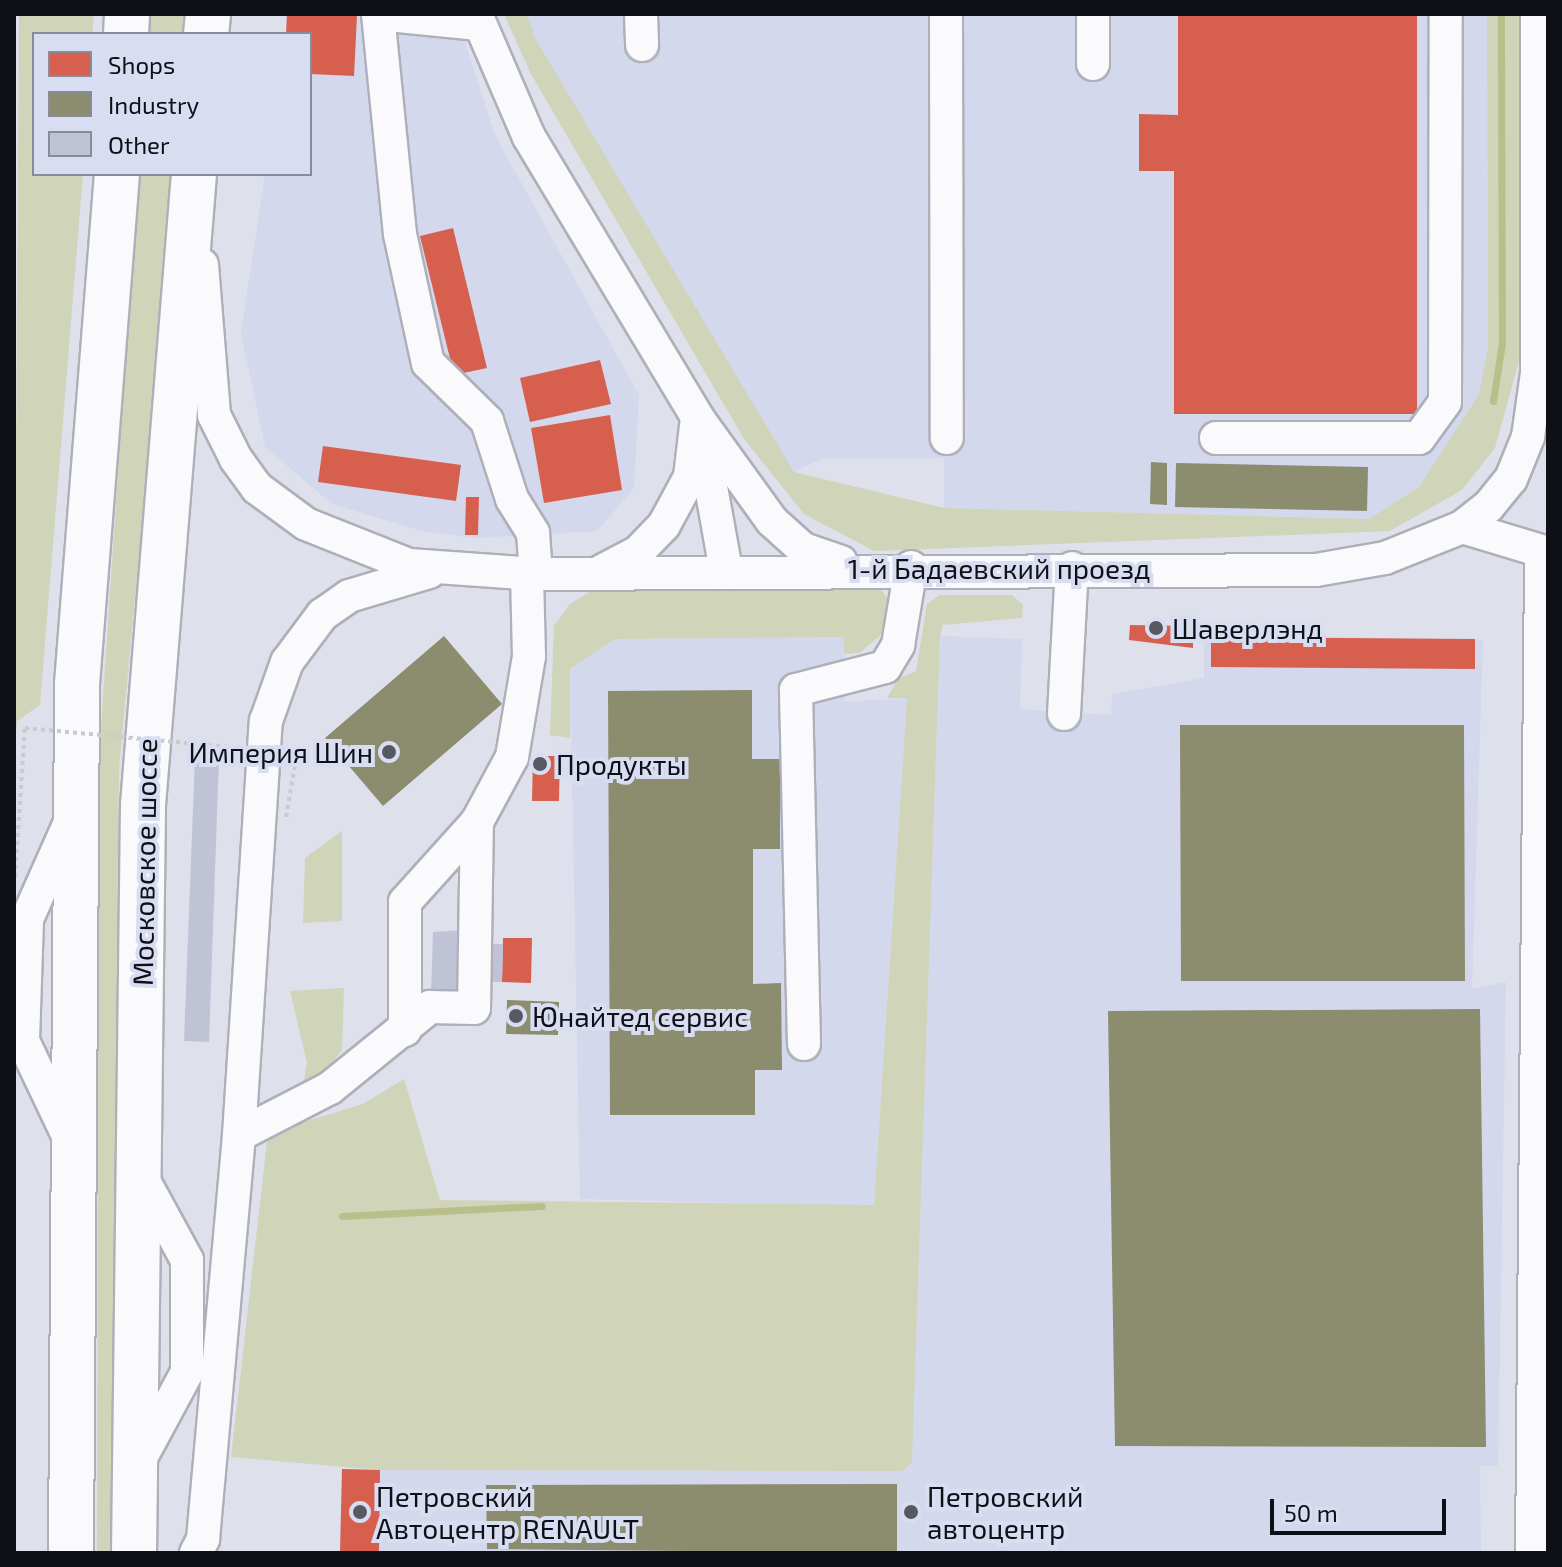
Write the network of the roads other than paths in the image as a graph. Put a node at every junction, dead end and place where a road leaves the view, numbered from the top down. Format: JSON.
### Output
{"nodes":[{"id":1,"x":378,"y":14,"type":"edge"},
{"id":2,"x":946,"y":14,"type":"edge"},
{"id":3,"x":1093,"y":14,"type":"edge"},
{"id":4,"x":1446,"y":14,"type":"edge"},
{"id":5,"x":1537,"y":14,"type":"edge"},
{"id":6,"x":478,"y":19,"type":"edge"},
{"id":7,"x":1093,"y":64,"type":"dead end"},
{"id":8,"x":117,"y":176,"type":"edge"},
{"id":9,"x":195,"y":176,"type":"edge"},
{"id":10,"x":195,"y":176,"type":"edge"},
{"id":11,"x":697,"y":417,"type":"junction"},
{"id":12,"x":947,"y":438,"type":"dead end"},
{"id":13,"x":1216,"y":438,"type":"dead end"},
{"id":14,"x":1462,"y":527,"type":"junction"},
{"id":15,"x":1544,"y":553,"type":"edge"},
{"id":16,"x":856,"y":567,"type":"junction"},
{"id":17,"x":911,"y":567,"type":"junction"},
{"id":18,"x":1072,"y":568,"type":"junction"},
{"id":19,"x":439,"y":570,"type":"junction"},
{"id":20,"x":726,"y":571,"type":"junction"},
{"id":21,"x":532,"y":573,"type":"junction"},
{"id":22,"x":597,"y":573,"type":"junction"},
{"id":23,"x":1546,"y":626,"type":"edge"},
{"id":24,"x":1064,"y":714,"type":"dead end"},
{"id":25,"x":477,"y":822,"type":"junction"},
{"id":26,"x":405,"y":1030,"type":"junction"},
{"id":27,"x":804,"y":1044,"type":"dead end"},
{"id":28,"x":239,"y":1135,"type":"junction"},
{"id":29,"x":1544,"y":1203,"type":"edge"},
{"id":30,"x":69,"y":1451,"type":"junction"},
{"id":31,"x":54,"y":1553,"type":"edge"},
{"id":32,"x":71,"y":1553,"type":"edge"},
{"id":33,"x":134,"y":1553,"type":"edge"},
{"id":34,"x":196,"y":1553,"type":"edge"},
{"id":35,"x":1532,"y":1553,"type":"edge"}],
"edges":[{"from":1,"to":6,"type":"street"},
{"from":1,"to":21,"type":"street"},
{"from":2,"to":12,"type":"street"},
{"from":3,"to":7,"type":"street"},
{"from":4,"to":13,"type":"street"},
{"from":5,"to":14,"type":"street"},
{"from":6,"to":11,"type":"street"},
{"from":8,"to":30,"type":"highway"},
{"from":9,"to":19,"type":"street"},
{"from":10,"to":33,"type":"highway","name":"Московское шоссе"},
{"from":11,"to":16,"type":"street"},
{"from":11,"to":20,"type":"street"},
{"from":11,"to":22,"type":"street"},
{"from":14,"to":15,"type":"street"},
{"from":14,"to":18,"type":"street","name":"1-й Бадаевский проезд"},
{"from":15,"to":23,"type":"street"},
{"from":16,"to":17,"type":"street","name":"1-й Бадаевский проезд"},
{"from":16,"to":20,"type":"street","name":"1-й Бадаевский проезд"},
{"from":17,"to":18,"type":"street","name":"1-й Бадаевский проезд"},
{"from":17,"to":27,"type":"street"},
{"from":18,"to":24,"type":"street"},
{"from":19,"to":21,"type":"street","name":"1-й Бадаевский проезд"},
{"from":19,"to":28,"type":"street"},
{"from":20,"to":22,"type":"street","name":"1-й Бадаевский проезд"},
{"from":21,"to":22,"type":"street","name":"1-й Бадаевский проезд"},
{"from":21,"to":25,"type":"street"},
{"from":23,"to":29,"type":"street"},
{"from":25,"to":26,"type":"street"},
{"from":25,"to":26,"type":"street"},
{"from":26,"to":28,"type":"street"},
{"from":28,"to":34,"type":"street"},
{"from":29,"to":35,"type":"street"},
{"from":30,"to":31,"type":"street"},
{"from":30,"to":32,"type":"highway"}]}
